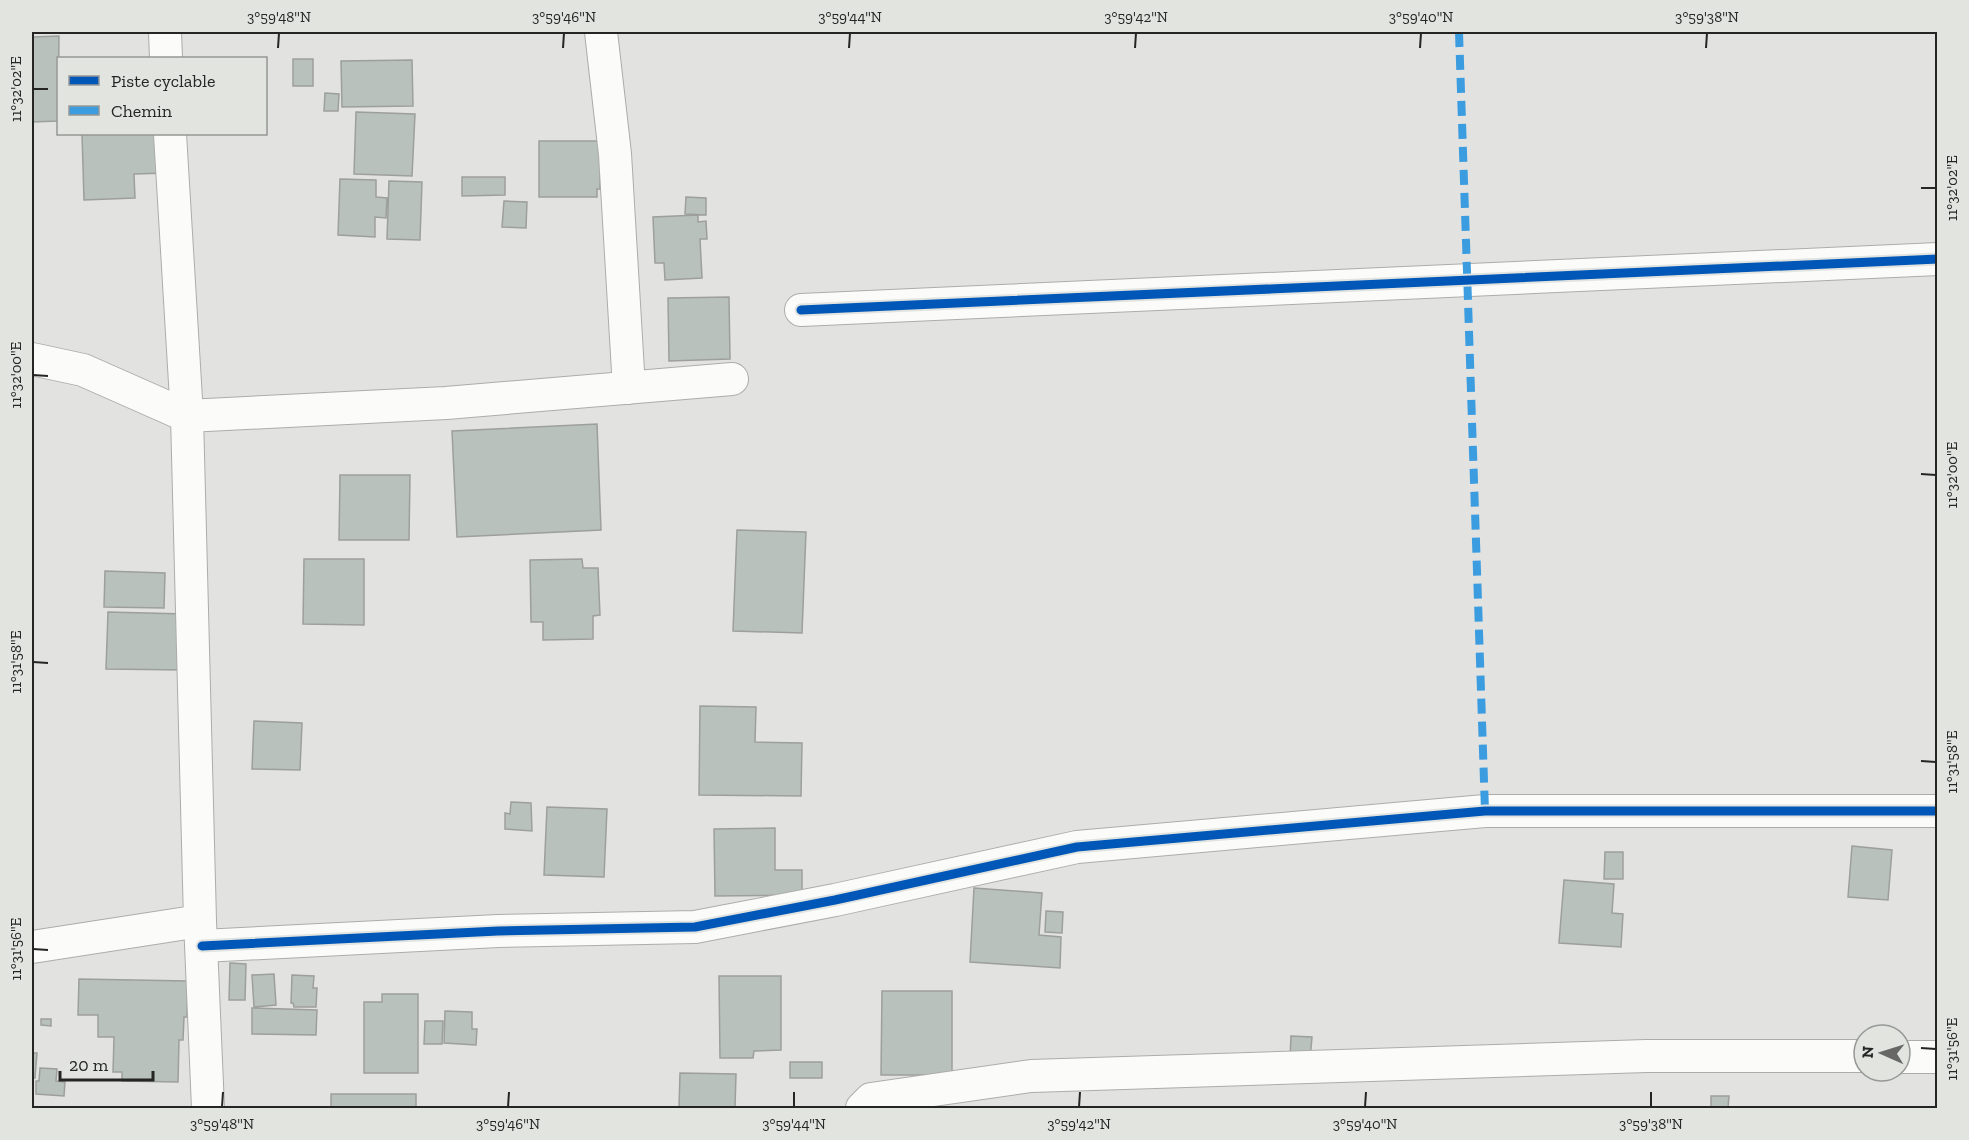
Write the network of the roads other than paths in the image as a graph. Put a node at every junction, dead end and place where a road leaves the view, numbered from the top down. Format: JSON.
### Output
{"nodes":[{"id":1,"x":165,"y":32,"type":"edge"},
{"id":2,"x":601,"y":32,"type":"edge"},
{"id":3,"x":166,"y":57,"type":"edge"},
{"id":4,"x":171,"y":135,"type":"edge"},
{"id":5,"x":1938,"y":259,"type":"edge"},
{"id":6,"x":801,"y":310,"type":"dead end"},
{"id":7,"x":32,"y":359,"type":"edge"},
{"id":8,"x":732,"y":379,"type":"dead end"},
{"id":9,"x":630,"y":388,"type":"junction"},
{"id":10,"x":187,"y":416,"type":"junction"},
{"id":11,"x":1938,"y":811,"type":"edge"},
{"id":12,"x":201,"y":934,"type":"junction"},
{"id":13,"x":32,"y":947,"type":"edge"},
{"id":14,"x":1852,"y":1056,"type":"edge"},
{"id":15,"x":1912,"y":1056,"type":"edge"},
{"id":16,"x":1938,"y":1057,"type":"edge"},
{"id":17,"x":208,"y":1108,"type":"edge"},
{"id":18,"x":862,"y":1108,"type":"edge"}],
"edges":[{"from":1,"to":3,"type":"street"},
{"from":2,"to":9,"type":"street"},
{"from":4,"to":10,"type":"street"},
{"from":5,"to":6,"type":"street"},
{"from":7,"to":10,"type":"street"},
{"from":8,"to":9,"type":"street"},
{"from":9,"to":10,"type":"street"},
{"from":10,"to":12,"type":"street"},
{"from":11,"to":12,"type":"street"},
{"from":12,"to":13,"type":"street"},
{"from":12,"to":17,"type":"street"},
{"from":14,"to":18,"type":"street"},
{"from":15,"to":16,"type":"street"}]}
